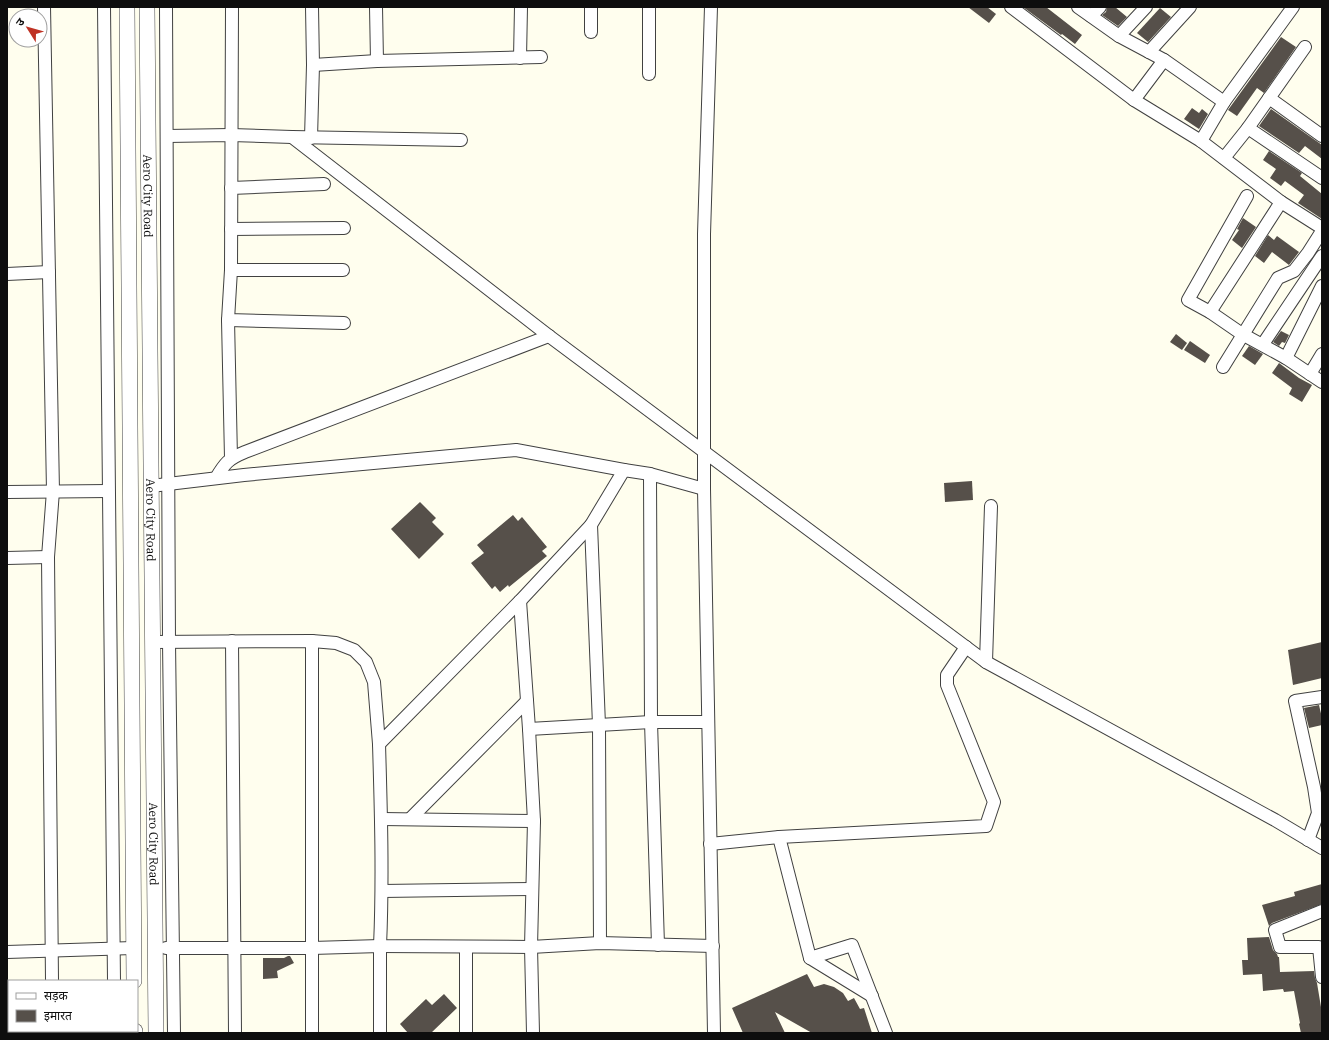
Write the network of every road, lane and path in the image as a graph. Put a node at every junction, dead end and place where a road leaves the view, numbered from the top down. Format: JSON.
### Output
{"nodes":[{"id":1,"x":44,"y":7,"type":"edge"},
{"id":2,"x":104,"y":7,"type":"edge"},
{"id":3,"x":127,"y":7,"type":"edge"},
{"id":4,"x":147,"y":7,"type":"edge"},
{"id":5,"x":166,"y":7,"type":"edge"},
{"id":6,"x":232,"y":7,"type":"edge"},
{"id":7,"x":312,"y":7,"type":"edge"},
{"id":8,"x":376,"y":7,"type":"edge"},
{"id":9,"x":521,"y":7,"type":"edge"},
{"id":10,"x":591,"y":7,"type":"edge"},
{"id":11,"x":649,"y":7,"type":"edge"},
{"id":12,"x":711,"y":7,"type":"edge"},
{"id":13,"x":1011,"y":7,"type":"edge"},
{"id":14,"x":1078,"y":7,"type":"edge"},
{"id":15,"x":1100,"y":7,"type":"edge"},
{"id":16,"x":1146,"y":7,"type":"edge"},
{"id":17,"x":1190,"y":7,"type":"edge"},
{"id":18,"x":1293,"y":7,"type":"edge"},
{"id":19,"x":1091,"y":16,"type":"junction"},
{"id":20,"x":591,"y":32,"type":"dead end"},
{"id":21,"x":1119,"y":36,"type":"junction"},
{"id":22,"x":1305,"y":47,"type":"dead end"},
{"id":23,"x":1149,"y":52,"type":"junction"},
{"id":24,"x":541,"y":57,"type":"dead end"},
{"id":25,"x":520,"y":58,"type":"junction"},
{"id":26,"x":1164,"y":60,"type":"junction"},
{"id":27,"x":377,"y":61,"type":"junction"},
{"id":28,"x":314,"y":66,"type":"junction"},
{"id":29,"x":649,"y":74,"type":"dead end"},
{"id":30,"x":1269,"y":98,"type":"junction"},
{"id":31,"x":1134,"y":100,"type":"junction"},
{"id":32,"x":1224,"y":102,"type":"junction"},
{"id":33,"x":1248,"y":128,"type":"junction"},
{"id":34,"x":231,"y":135,"type":"junction"},
{"id":35,"x":167,"y":136,"type":"junction"},
{"id":36,"x":1322,"y":136,"type":"edge"},
{"id":37,"x":292,"y":138,"type":"junction"},
{"id":38,"x":311,"y":138,"type":"junction"},
{"id":39,"x":461,"y":140,"type":"dead end"},
{"id":40,"x":1201,"y":141,"type":"junction"},
{"id":41,"x":1224,"y":158,"type":"junction"},
{"id":42,"x":1322,"y":178,"type":"edge"},
{"id":43,"x":324,"y":184,"type":"dead end"},
{"id":44,"x":231,"y":188,"type":"junction"},
{"id":45,"x":1247,"y":196,"type":"dead end"},
{"id":46,"x":1281,"y":202,"type":"junction"},
{"id":47,"x":344,"y":228,"type":"dead end"},
{"id":48,"x":231,"y":229,"type":"junction"},
{"id":49,"x":1322,"y":230,"type":"edge"},
{"id":50,"x":1322,"y":256,"type":"edge"},
{"id":51,"x":231,"y":270,"type":"junction"},
{"id":52,"x":343,"y":270,"type":"dead end"},
{"id":53,"x":49,"y":272,"type":"junction"},
{"id":54,"x":7,"y":274,"type":"edge"},
{"id":55,"x":1322,"y":286,"type":"edge"},
{"id":56,"x":1210,"y":312,"type":"junction"},
{"id":57,"x":228,"y":320,"type":"junction"},
{"id":58,"x":344,"y":323,"type":"dead end"},
{"id":59,"x":1242,"y":334,"type":"junction"},
{"id":60,"x":549,"y":336,"type":"junction"},
{"id":61,"x":1263,"y":344,"type":"junction"},
{"id":62,"x":1322,"y":354,"type":"edge"},
{"id":63,"x":1286,"y":358,"type":"junction"},
{"id":64,"x":1223,"y":367,"type":"dead end"},
{"id":65,"x":1310,"y":374,"type":"junction"},
{"id":66,"x":1322,"y":382,"type":"edge"},
{"id":67,"x":704,"y":452,"type":"junction"},
{"id":68,"x":231,"y":458,"type":"junction"},
{"id":69,"x":624,"y":470,"type":"junction"},
{"id":70,"x":650,"y":474,"type":"junction"},
{"id":71,"x":216,"y":478,"type":"junction"},
{"id":72,"x":169,"y":484,"type":"junction"},
{"id":73,"x":151,"y":486,"type":"junction"},
{"id":74,"x":704,"y":490,"type":"junction"},
{"id":75,"x":53,"y":491,"type":"junction"},
{"id":76,"x":108,"y":491,"type":"junction"},
{"id":77,"x":7,"y":492,"type":"edge"},
{"id":78,"x":991,"y":506,"type":"dead end"},
{"id":79,"x":591,"y":525,"type":"junction"},
{"id":80,"x":48,"y":557,"type":"junction"},
{"id":81,"x":7,"y":558,"type":"edge"},
{"id":82,"x":520,"y":601,"type":"junction"},
{"id":83,"x":232,"y":641,"type":"junction"},
{"id":84,"x":312,"y":641,"type":"junction"},
{"id":85,"x":152,"y":642,"type":"junction"},
{"id":86,"x":169,"y":642,"type":"junction"},
{"id":87,"x":966,"y":647,"type":"junction"},
{"id":88,"x":986,"y":662,"type":"junction"},
{"id":89,"x":1322,"y":697,"type":"edge"},
{"id":90,"x":527,"y":701,"type":"junction"},
{"id":91,"x":651,"y":722,"type":"junction"},
{"id":92,"x":708,"y":722,"type":"junction"},
{"id":93,"x":599,"y":725,"type":"junction"},
{"id":94,"x":529,"y":729,"type":"junction"},
{"id":95,"x":379,"y":744,"type":"junction"},
{"id":96,"x":1318,"y":787,"type":"edge"},
{"id":97,"x":1320,"y":813,"type":"edge"},
{"id":98,"x":382,"y":819,"type":"junction"},
{"id":99,"x":410,"y":819,"type":"junction"},
{"id":100,"x":534,"y":821,"type":"junction"},
{"id":101,"x":779,"y":837,"type":"junction"},
{"id":102,"x":1308,"y":840,"type":"junction"},
{"id":103,"x":710,"y":844,"type":"junction"},
{"id":104,"x":1322,"y":848,"type":"edge"},
{"id":105,"x":532,"y":889,"type":"junction"},
{"id":106,"x":382,"y":891,"type":"junction"},
{"id":107,"x":1322,"y":911,"type":"edge"},
{"id":108,"x":600,"y":943,"type":"junction"},
{"id":109,"x":658,"y":945,"type":"junction"},
{"id":110,"x":380,"y":946,"type":"junction"},
{"id":111,"x":712,"y":946,"type":"junction"},
{"id":112,"x":466,"y":947,"type":"junction"},
{"id":113,"x":531,"y":947,"type":"junction"},
{"id":114,"x":1320,"y":947,"type":"edge"},
{"id":115,"x":133,"y":948,"type":"junction"},
{"id":116,"x":173,"y":948,"type":"junction"},
{"id":117,"x":235,"y":948,"type":"junction"},
{"id":118,"x":312,"y":948,"type":"junction"},
{"id":119,"x":113,"y":949,"type":"junction"},
{"id":120,"x":154,"y":949,"type":"junction"},
{"id":121,"x":52,"y":951,"type":"junction"},
{"id":122,"x":7,"y":952,"type":"edge"},
{"id":123,"x":810,"y":958,"type":"junction"},
{"id":124,"x":1322,"y":977,"type":"edge"},
{"id":125,"x":52,"y":980,"type":"edge"},
{"id":126,"x":114,"y":980,"type":"edge"},
{"id":127,"x":134,"y":980,"type":"edge"},
{"id":128,"x":872,"y":996,"type":"junction"},
{"id":129,"x":156,"y":1033,"type":"edge"},
{"id":130,"x":174,"y":1033,"type":"edge"},
{"id":131,"x":235,"y":1033,"type":"edge"},
{"id":132,"x":312,"y":1033,"type":"edge"},
{"id":133,"x":380,"y":1033,"type":"edge"},
{"id":134,"x":466,"y":1033,"type":"edge"},
{"id":135,"x":533,"y":1033,"type":"edge"},
{"id":136,"x":714,"y":1033,"type":"edge"},
{"id":137,"x":886,"y":1033,"type":"edge"}],
"edges":[{"from":1,"to":53,"type":"street"},
{"from":2,"to":76,"type":"street"},
{"from":3,"to":115,"type":"street","name":"Aero City Road"},
{"from":4,"to":73,"type":"street","name":"Aero City Road"},
{"from":5,"to":35,"type":"street"},
{"from":6,"to":34,"type":"street"},
{"from":7,"to":28,"type":"street"},
{"from":8,"to":27,"type":"street"},
{"from":9,"to":25,"type":"street"},
{"from":10,"to":20,"type":"street"},
{"from":11,"to":29,"type":"street"},
{"from":12,"to":67,"type":"street"},
{"from":13,"to":31,"type":"street"},
{"from":14,"to":19,"type":"street"},
{"from":15,"to":19,"type":"street"},
{"from":16,"to":21,"type":"street"},
{"from":17,"to":23,"type":"street"},
{"from":18,"to":32,"type":"street"},
{"from":19,"to":21,"type":"street"},
{"from":21,"to":23,"type":"street"},
{"from":22,"to":30,"type":"street"},
{"from":23,"to":26,"type":"street"},
{"from":24,"to":25,"type":"street"},
{"from":25,"to":27,"type":"street"},
{"from":26,"to":31,"type":"street"},
{"from":26,"to":32,"type":"street"},
{"from":27,"to":28,"type":"street"},
{"from":28,"to":38,"type":"street"},
{"from":30,"to":33,"type":"street"},
{"from":30,"to":36,"type":"street"},
{"from":31,"to":40,"type":"street"},
{"from":32,"to":40,"type":"street"},
{"from":33,"to":41,"type":"street"},
{"from":33,"to":42,"type":"street"},
{"from":34,"to":35,"type":"street"},
{"from":34,"to":37,"type":"street"},
{"from":34,"to":44,"type":"street"},
{"from":35,"to":72,"type":"street"},
{"from":37,"to":38,"type":"street"},
{"from":37,"to":60,"type":"street"},
{"from":38,"to":39,"type":"street"},
{"from":40,"to":41,"type":"street"},
{"from":41,"to":46,"type":"street"},
{"from":43,"to":44,"type":"street"},
{"from":44,"to":48,"type":"street"},
{"from":45,"to":56,"type":"street"},
{"from":46,"to":49,"type":"street"},
{"from":46,"to":56,"type":"street"},
{"from":47,"to":48,"type":"street"},
{"from":48,"to":51,"type":"street"},
{"from":49,"to":59,"type":"street"},
{"from":50,"to":61,"type":"street"},
{"from":51,"to":52,"type":"street"},
{"from":51,"to":57,"type":"street"},
{"from":53,"to":54,"type":"street"},
{"from":53,"to":75,"type":"street"},
{"from":55,"to":63,"type":"street"},
{"from":56,"to":59,"type":"street"},
{"from":57,"to":58,"type":"street"},
{"from":57,"to":68,"type":"street"},
{"from":59,"to":61,"type":"street"},
{"from":59,"to":64,"type":"street"},
{"from":60,"to":67,"type":"street"},
{"from":60,"to":68,"type":"street"},
{"from":61,"to":63,"type":"street"},
{"from":62,"to":65,"type":"street"},
{"from":63,"to":65,"type":"street"},
{"from":65,"to":66,"type":"street"},
{"from":67,"to":74,"type":"street"},
{"from":67,"to":87,"type":"street"},
{"from":68,"to":71,"type":"street"},
{"from":69,"to":70,"type":"street"},
{"from":69,"to":71,"type":"street"},
{"from":69,"to":79,"type":"street"},
{"from":70,"to":74,"type":"street"},
{"from":70,"to":91,"type":"street"},
{"from":71,"to":72,"type":"street"},
{"from":72,"to":73,"type":"street"},
{"from":72,"to":86,"type":"street"},
{"from":73,"to":85,"type":"street","name":"Aero City Road"},
{"from":74,"to":92,"type":"street"},
{"from":75,"to":76,"type":"street"},
{"from":75,"to":77,"type":"street"},
{"from":75,"to":80,"type":"street"},
{"from":76,"to":119,"type":"street"},
{"from":78,"to":88,"type":"street"},
{"from":79,"to":82,"type":"street"},
{"from":79,"to":93,"type":"street"},
{"from":80,"to":81,"type":"street"},
{"from":80,"to":121,"type":"street"},
{"from":82,"to":90,"type":"street"},
{"from":82,"to":95,"type":"street"},
{"from":83,"to":84,"type":"street"},
{"from":83,"to":86,"type":"street"},
{"from":83,"to":117,"type":"street"},
{"from":84,"to":95,"type":"street"},
{"from":84,"to":118,"type":"street"},
{"from":85,"to":86,"type":"street"},
{"from":85,"to":120,"type":"street","name":"Aero City Road"},
{"from":86,"to":116,"type":"street"},
{"from":87,"to":88,"type":"street"},
{"from":87,"to":101,"type":"street"},
{"from":88,"to":102,"type":"street"},
{"from":89,"to":96,"type":"street"},
{"from":90,"to":94,"type":"street"},
{"from":90,"to":99,"type":"street"},
{"from":91,"to":92,"type":"street"},
{"from":91,"to":93,"type":"street"},
{"from":91,"to":109,"type":"street"},
{"from":92,"to":103,"type":"street"},
{"from":93,"to":94,"type":"street"},
{"from":93,"to":108,"type":"street"},
{"from":94,"to":100,"type":"street"},
{"from":95,"to":98,"type":"street"},
{"from":96,"to":97,"type":"street"},
{"from":97,"to":102,"type":"street"},
{"from":98,"to":99,"type":"street"},
{"from":98,"to":106,"type":"street"},
{"from":99,"to":100,"type":"street"},
{"from":100,"to":105,"type":"street"},
{"from":101,"to":103,"type":"street"},
{"from":101,"to":123,"type":"street"},
{"from":102,"to":104,"type":"street"},
{"from":103,"to":111,"type":"street"},
{"from":105,"to":106,"type":"street"},
{"from":105,"to":113,"type":"street"},
{"from":106,"to":110,"type":"street"},
{"from":107,"to":114,"type":"street"},
{"from":108,"to":109,"type":"street"},
{"from":108,"to":113,"type":"street"},
{"from":109,"to":111,"type":"street"},
{"from":110,"to":112,"type":"street"},
{"from":110,"to":118,"type":"street"},
{"from":110,"to":133,"type":"street"},
{"from":111,"to":136,"type":"street"},
{"from":112,"to":113,"type":"street"},
{"from":112,"to":134,"type":"street"},
{"from":113,"to":135,"type":"street"},
{"from":114,"to":124,"type":"street"},
{"from":115,"to":119,"type":"street"},
{"from":115,"to":127,"type":"street","name":"Aero City Road"},
{"from":116,"to":117,"type":"street"},
{"from":116,"to":120,"type":"street"},
{"from":116,"to":130,"type":"street"},
{"from":117,"to":118,"type":"street"},
{"from":117,"to":131,"type":"street"},
{"from":118,"to":132,"type":"street"},
{"from":119,"to":121,"type":"street"},
{"from":119,"to":126,"type":"street"},
{"from":120,"to":129,"type":"street","name":"Aero City Road"},
{"from":121,"to":122,"type":"street"},
{"from":121,"to":125,"type":"street"},
{"from":123,"to":128,"type":"street"},
{"from":123,"to":128,"type":"street"},
{"from":128,"to":137,"type":"street"}]}
